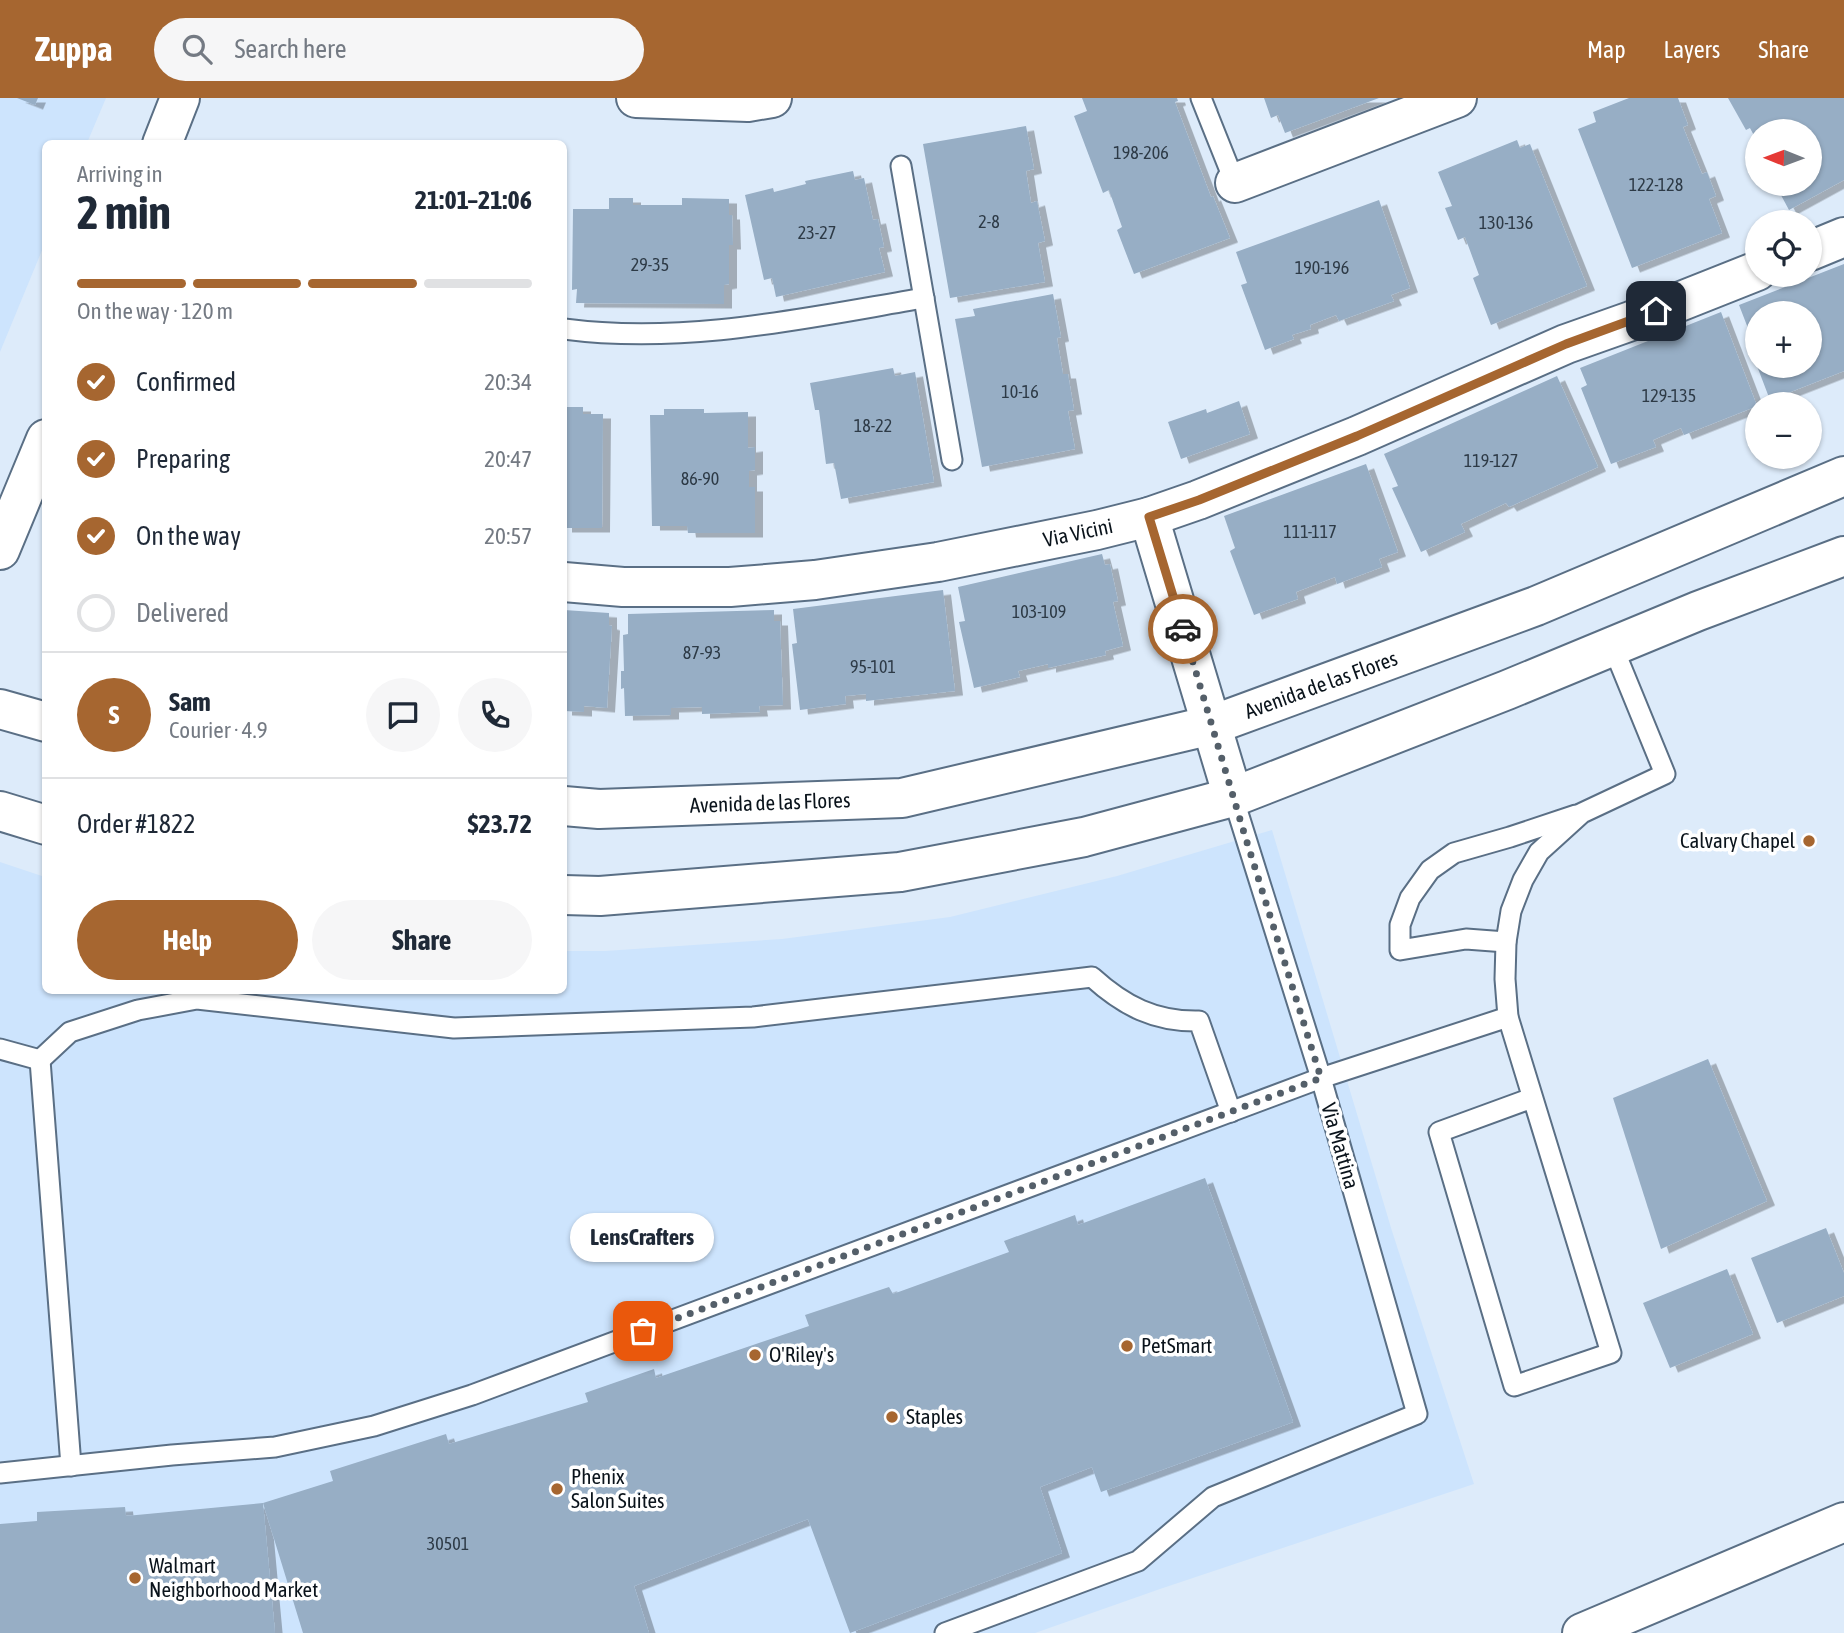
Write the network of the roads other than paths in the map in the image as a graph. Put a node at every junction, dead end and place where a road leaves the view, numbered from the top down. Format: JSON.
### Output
{"nodes":[{"id":1,"x":180,"y":98,"type":"edge"},
{"id":2,"x":636,"y":98,"type":"edge"},
{"id":3,"x":772,"y":98,"type":"edge"},
{"id":4,"x":1201,"y":98,"type":"edge"},
{"id":5,"x":1457,"y":98,"type":"edge"},
{"id":6,"x":164,"y":140,"type":"edge"},
{"id":7,"x":901,"y":166,"type":"dead end"},
{"id":8,"x":1235,"y":183,"type":"joint"},
{"id":9,"x":1844,"y":237,"type":"edge"},
{"id":10,"x":1822,"y":246,"type":"edge"},
{"id":11,"x":1745,"y":276,"type":"edge"},
{"id":12,"x":925,"y":298,"type":"junction"},
{"id":13,"x":567,"y":329,"type":"edge"},
{"id":14,"x":42,"y":449,"type":"edge"},
{"id":15,"x":952,"y":460,"type":"dead end"},
{"id":16,"x":1844,"y":476,"type":"edge"},
{"id":17,"x":1149,"y":517,"type":"junction"},
{"id":18,"x":0,"y":550,"type":"edge"},
{"id":19,"x":1844,"y":556,"type":"edge"},
{"id":20,"x":567,"y":582,"type":"edge"},
{"id":21,"x":1612,"y":647,"type":"junction"},
{"id":22,"x":0,"y":709,"type":"edge"},
{"id":23,"x":42,"y":721,"type":"edge"},
{"id":24,"x":1212,"y":725,"type":"junction"},
{"id":25,"x":1233,"y":797,"type":"junction"},
{"id":26,"x":567,"y":806,"type":"edge"},
{"id":27,"x":0,"y":811,"type":"edge"},
{"id":28,"x":1582,"y":813,"type":"junction"},
{"id":29,"x":42,"y":824,"type":"edge"},
{"id":30,"x":567,"y":895,"type":"edge"},
{"id":31,"x":1506,"y":942,"type":"junction"},
{"id":32,"x":1508,"y":1017,"type":"junction"},
{"id":33,"x":0,"y":1049,"type":"edge"},
{"id":34,"x":40,"y":1060,"type":"junction"},
{"id":35,"x":1321,"y":1078,"type":"junction"},
{"id":36,"x":1532,"y":1098,"type":"junction"},
{"id":37,"x":1231,"y":1112,"type":"junction"},
{"id":38,"x":71,"y":1466,"type":"junction"},
{"id":39,"x":0,"y":1473,"type":"edge"},
{"id":40,"x":1844,"y":1522,"type":"edge"},
{"id":41,"x":944,"y":1633,"type":"edge"},
{"id":42,"x":1582,"y":1633,"type":"edge"}],
"edges":[{"from":1,"to":6,"type":"main road"},
{"from":2,"to":3,"type":"main road"},
{"from":4,"to":8,"type":"lane"},
{"from":5,"to":8,"type":"main road"},
{"from":7,"to":12,"type":"lane"},
{"from":9,"to":10,"type":"main road"},
{"from":11,"to":17,"type":"main road","name":"Via Vicini"},
{"from":12,"to":13,"type":"lane"},
{"from":12,"to":15,"type":"lane"},
{"from":14,"to":18,"type":"main road"},
{"from":16,"to":24,"type":"main road","name":"Avenida de las Flores"},
{"from":17,"to":20,"type":"main road","name":"Via Vicini"},
{"from":17,"to":24,"type":"main road","name":"Via Mattina"},
{"from":19,"to":21,"type":"main road"},
{"from":21,"to":25,"type":"main road"},
{"from":21,"to":28,"type":"lane"},
{"from":22,"to":23,"type":"main road"},
{"from":24,"to":25,"type":"main road","name":"Via Mattina"},
{"from":24,"to":26,"type":"main road","name":"Avenida de las Flores"},
{"from":25,"to":30,"type":"main road"},
{"from":25,"to":35,"type":"lane","name":"Via Mattina"},
{"from":27,"to":29,"type":"main road"},
{"from":28,"to":31,"type":"lane"},
{"from":28,"to":31,"type":"lane"},
{"from":31,"to":32,"type":"lane"},
{"from":32,"to":35,"type":"lane"},
{"from":32,"to":36,"type":"lane"},
{"from":33,"to":34,"type":"lane"},
{"from":34,"to":37,"type":"lane"},
{"from":34,"to":38,"type":"lane"},
{"from":35,"to":37,"type":"lane"},
{"from":35,"to":41,"type":"lane","name":"Via Mattina"},
{"from":36,"to":36,"type":"lane"},
{"from":37,"to":38,"type":"lane"},
{"from":38,"to":39,"type":"lane"},
{"from":40,"to":42,"type":"main road"}]}
